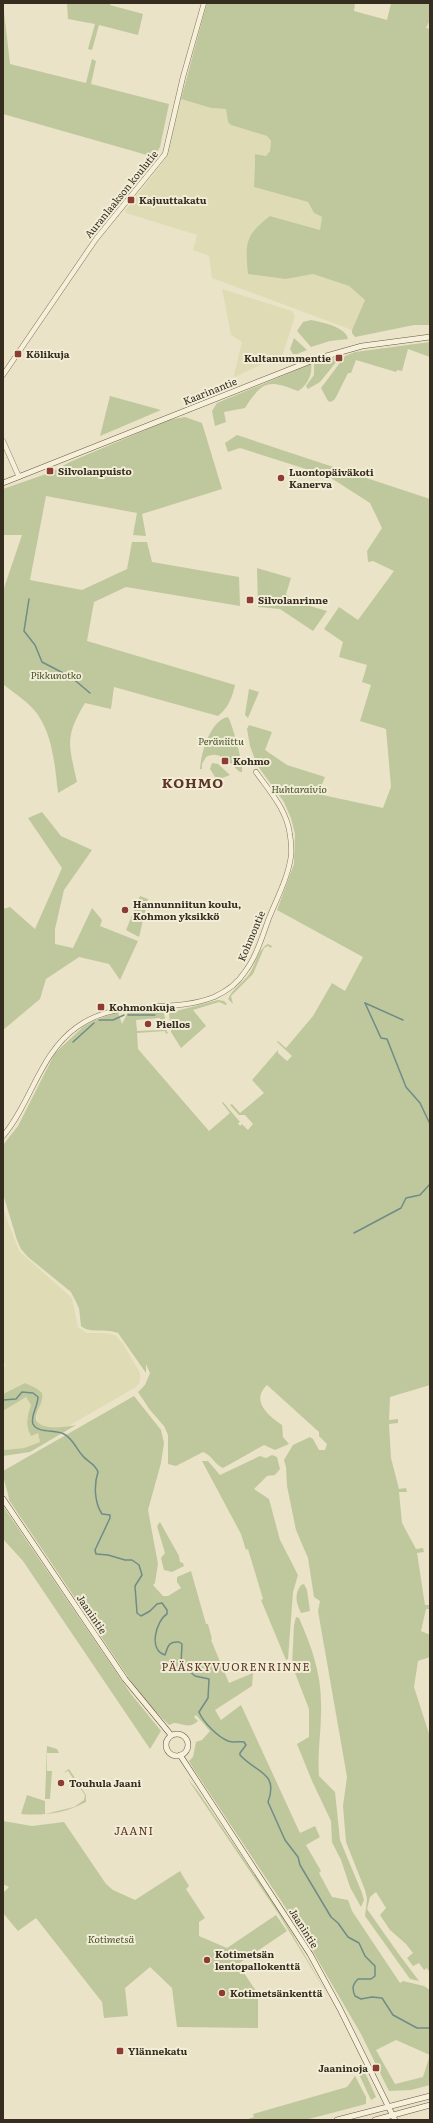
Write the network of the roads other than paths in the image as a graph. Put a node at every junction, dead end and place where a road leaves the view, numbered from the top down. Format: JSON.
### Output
{"nodes":[{"id":1,"x":204,"y":3,"type":"edge"},
{"id":2,"x":430,"y":337,"type":"edge"},
{"id":3,"x":3,"y":375,"type":"edge"},
{"id":4,"x":3,"y":441,"type":"edge"},
{"id":5,"x":19,"y":477,"type":"junction"},
{"id":6,"x":3,"y":483,"type":"edge"},
{"id":7,"x":256,"y":772,"type":"dead end"},
{"id":8,"x":3,"y":1136,"type":"edge"},
{"id":9,"x":3,"y":1499,"type":"edge"},
{"id":10,"x":171,"y":1735,"type":"junction"},
{"id":11,"x":180,"y":1755,"type":"junction"},
{"id":12,"x":430,"y":2096,"type":"edge"},
{"id":13,"x":430,"y":2105,"type":"edge"},
{"id":14,"x":388,"y":2107,"type":"junction"},
{"id":15,"x":394,"y":2118,"type":"edge"},
{"id":16,"x":337,"y":2120,"type":"edge"},
{"id":17,"x":375,"y":2120,"type":"edge"}],
"edges":[{"from":1,"to":3,"type":"street","name":"Auranlaakson koulutie"},
{"from":2,"to":5,"type":"main road","name":"Kaarinantie"},
{"from":4,"to":5,"type":"street"},
{"from":5,"to":6,"type":"main road","name":"Kaarinantie"},
{"from":7,"to":8,"type":"street","name":"Kohmontie"},
{"from":9,"to":10,"type":"main road","name":"Jaanintie"},
{"from":10,"to":11,"type":"main road"},
{"from":10,"to":11,"type":"main road"},
{"from":11,"to":14,"type":"main road","name":"Jaanintie"},
{"from":12,"to":14,"type":"main road"},
{"from":13,"to":15,"type":"main road"},
{"from":14,"to":15,"type":"main road","name":"Jaanintie"},
{"from":14,"to":16,"type":"main road"},
{"from":15,"to":17,"type":"main road"}]}
